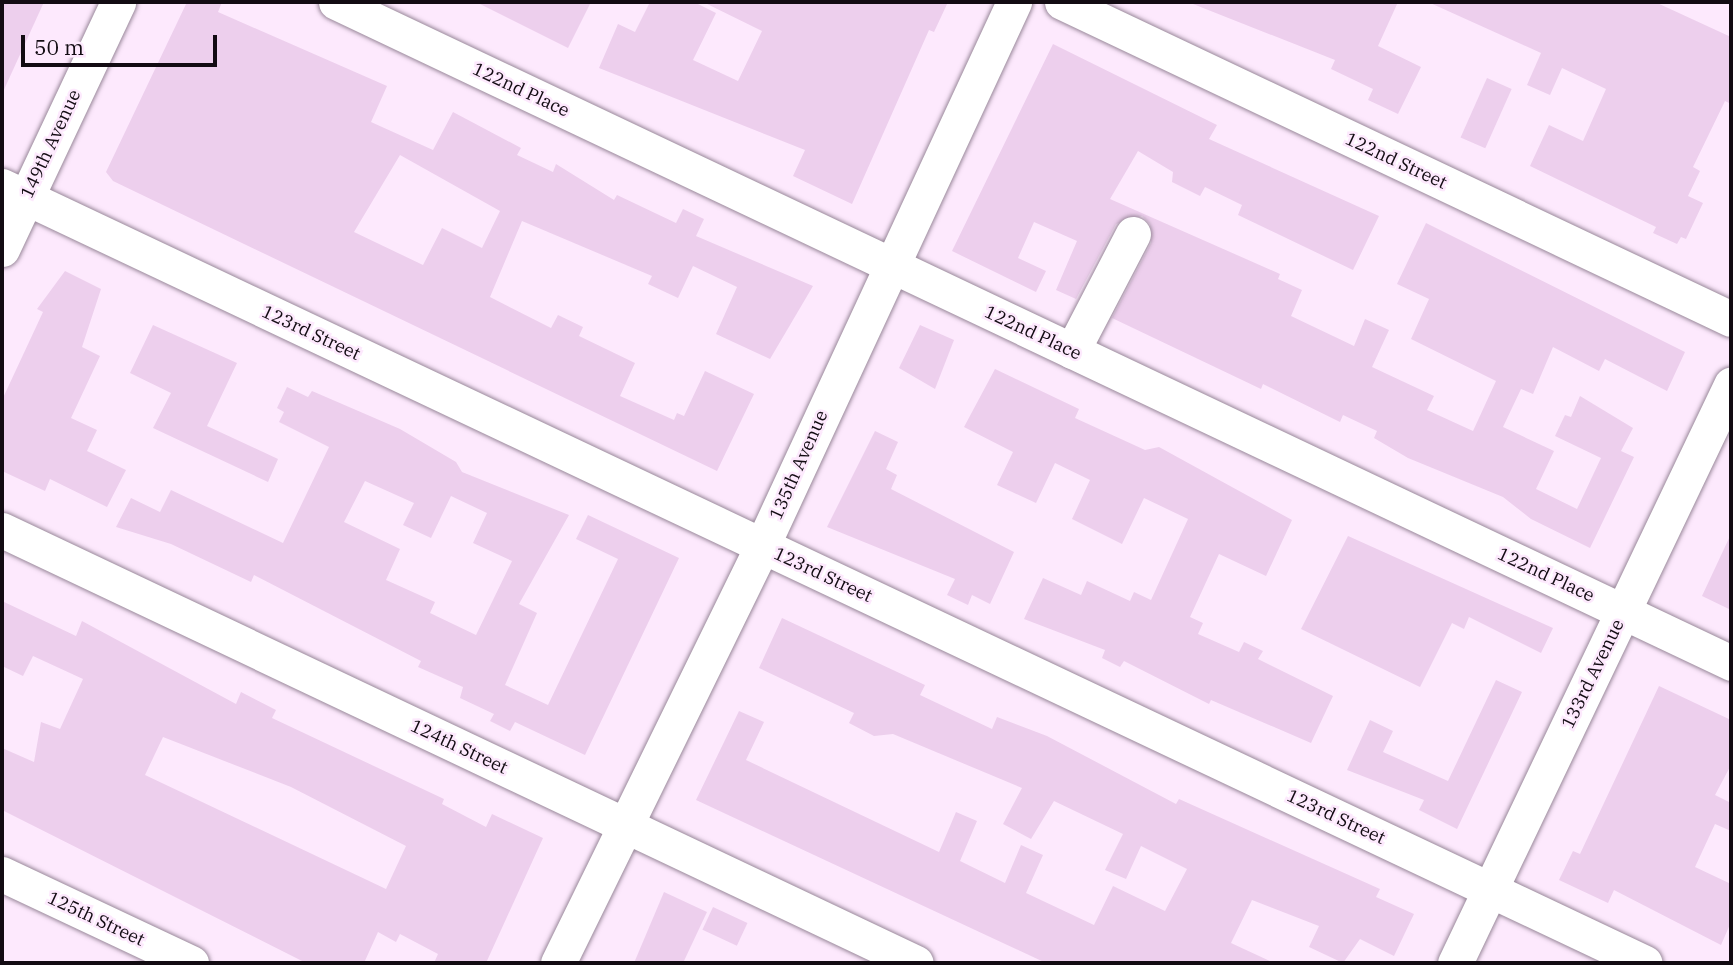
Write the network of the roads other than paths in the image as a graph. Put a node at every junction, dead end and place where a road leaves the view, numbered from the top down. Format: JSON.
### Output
{"nodes":[{"id":1,"x":118,"y":2,"type":"edge"},
{"id":2,"x":336,"y":2,"type":"edge"},
{"id":3,"x":1014,"y":2,"type":"edge"},
{"id":4,"x":1062,"y":2,"type":"edge"},
{"id":5,"x":14,"y":192,"type":"edge"},
{"id":6,"x":1133,"y":234,"type":"dead end"},
{"id":7,"x":2,"y":249,"type":"edge"},
{"id":8,"x":889,"y":264,"type":"junction"},
{"id":9,"x":1731,"y":319,"type":"edge"},
{"id":10,"x":1072,"y":351,"type":"junction"},
{"id":11,"x":1731,"y":385,"type":"edge"},
{"id":12,"x":2,"y":530,"type":"edge"},
{"id":13,"x":762,"y":546,"type":"junction"},
{"id":14,"x":1623,"y":612,"type":"junction"},
{"id":15,"x":1731,"y":663,"type":"edge"},
{"id":16,"x":623,"y":825,"type":"junction"},
{"id":17,"x":2,"y":874,"type":"edge"},
{"id":18,"x":1490,"y":890,"type":"junction"},
{"id":19,"x":191,"y":963,"type":"edge"},
{"id":20,"x":558,"y":963,"type":"edge"},
{"id":21,"x":916,"y":963,"type":"edge"},
{"id":22,"x":1455,"y":963,"type":"edge"},
{"id":23,"x":1645,"y":963,"type":"edge"}],
"edges":[{"from":1,"to":5,"type":"street","name":"149th Avenue"},
{"from":2,"to":8,"type":"street","name":"122nd Place"},
{"from":3,"to":8,"type":"street","name":"135th Avenue"},
{"from":4,"to":9,"type":"street","name":"122nd Street"},
{"from":5,"to":7,"type":"street","name":"149th Avenue"},
{"from":5,"to":13,"type":"street","name":"123rd Street"},
{"from":6,"to":10,"type":"street"},
{"from":8,"to":10,"type":"street","name":"122nd Place"},
{"from":8,"to":13,"type":"street","name":"135th Avenue"},
{"from":10,"to":14,"type":"street","name":"122nd Place"},
{"from":11,"to":14,"type":"street","name":"133rd Avenue"},
{"from":12,"to":16,"type":"street","name":"124th Street"},
{"from":13,"to":16,"type":"street","name":"135th Avenue"},
{"from":13,"to":18,"type":"street","name":"123rd Street"},
{"from":14,"to":15,"type":"street","name":"122nd Place"},
{"from":14,"to":18,"type":"street","name":"133rd Avenue"},
{"from":16,"to":20,"type":"street","name":"135th Avenue"},
{"from":16,"to":21,"type":"street","name":"124th Street"},
{"from":17,"to":19,"type":"street","name":"125th Street"},
{"from":18,"to":22,"type":"street","name":"133rd Avenue"},
{"from":18,"to":23,"type":"street","name":"123rd Street"}]}
